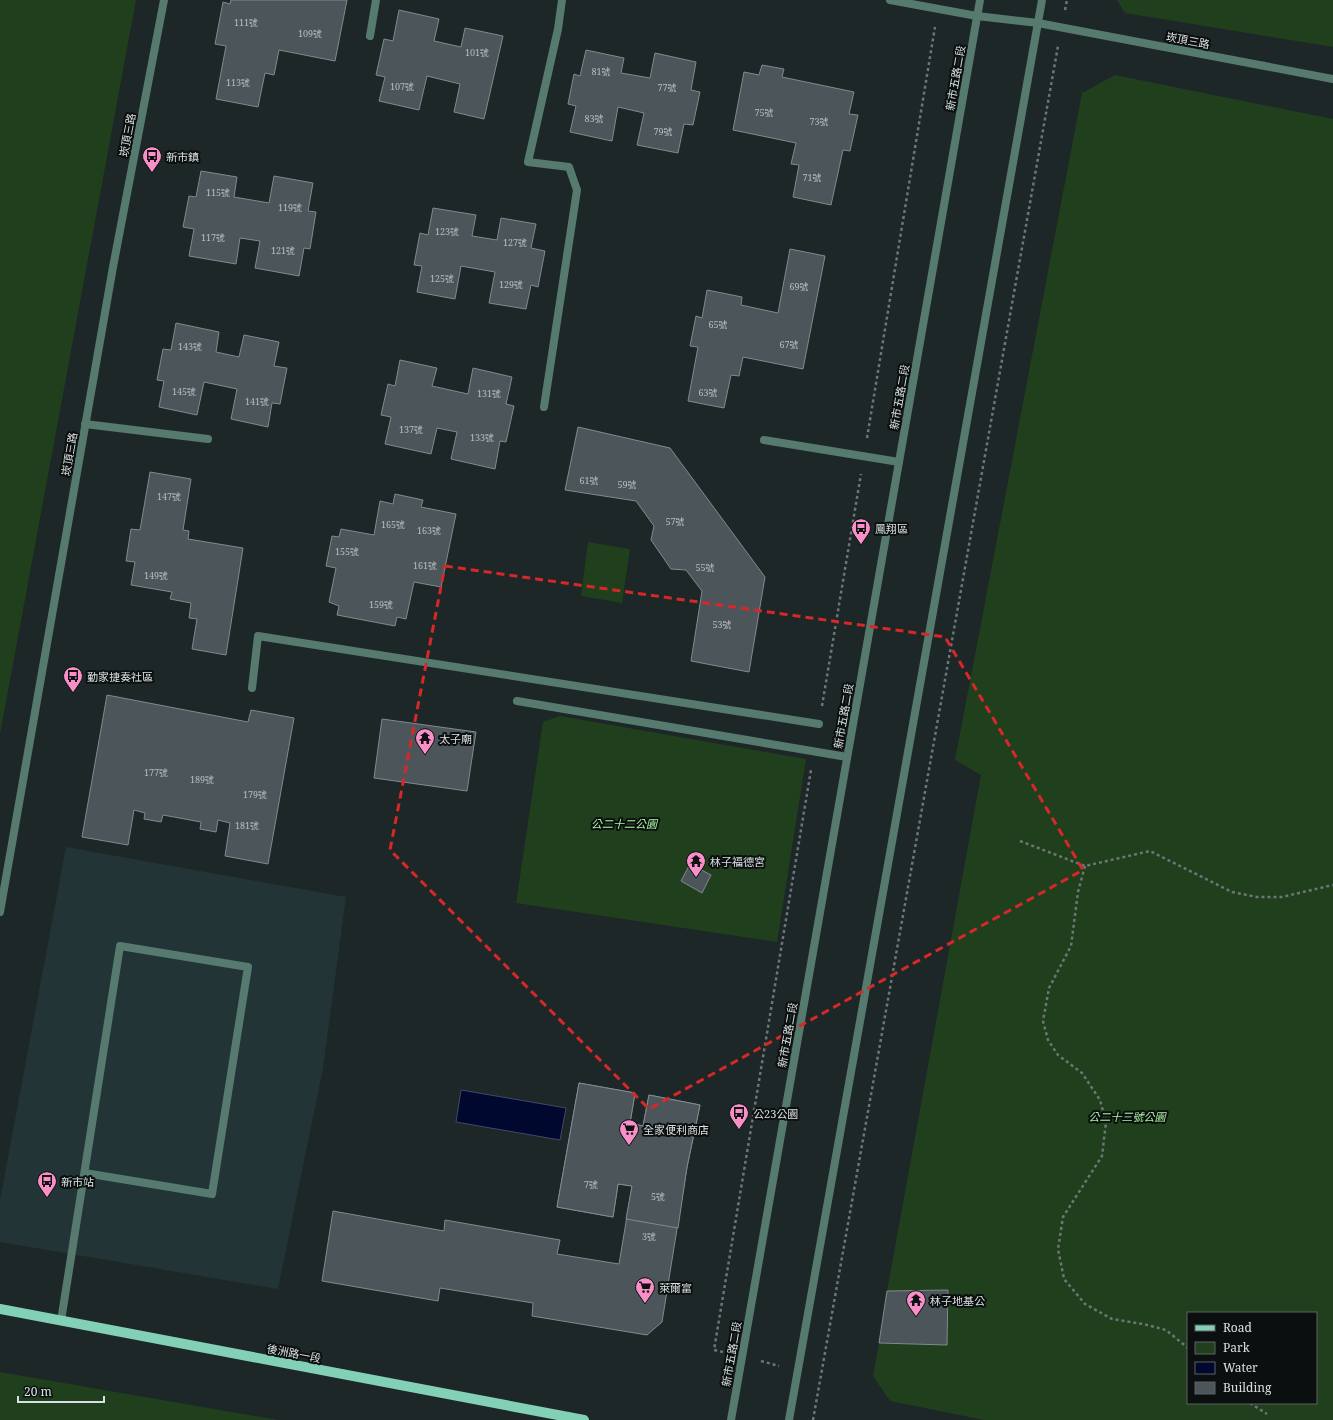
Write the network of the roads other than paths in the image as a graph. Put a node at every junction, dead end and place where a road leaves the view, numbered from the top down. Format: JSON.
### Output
{"nodes":[{"id":1,"x":164,"y":0,"type":"edge"},
{"id":2,"x":376,"y":0,"type":"edge"},
{"id":3,"x":562,"y":0,"type":"edge"},
{"id":4,"x":890,"y":0,"type":"edge"},
{"id":5,"x":980,"y":0,"type":"edge"},
{"id":6,"x":1042,"y":0,"type":"edge"},
{"id":7,"x":977,"y":16,"type":"junction"},
{"id":8,"x":1038,"y":23,"type":"junction"},
{"id":9,"x":370,"y":36,"type":"dead end"},
{"id":10,"x":1333,"y":79,"type":"edge"},
{"id":11,"x":544,"y":407,"type":"dead end"},
{"id":12,"x":85,"y":424,"type":"junction"},
{"id":13,"x":208,"y":439,"type":"dead end"},
{"id":14,"x":764,"y":440,"type":"dead end"},
{"id":15,"x":899,"y":462,"type":"junction"},
{"id":16,"x":252,"y":688,"type":"dead end"},
{"id":17,"x":517,"y":701,"type":"dead end"},
{"id":18,"x":819,"y":724,"type":"dead end"},
{"id":19,"x":847,"y":757,"type":"junction"},
{"id":20,"x":0,"y":912,"type":"edge"},
{"id":21,"x":85,"y":1173,"type":"junction"},
{"id":22,"x":0,"y":1310,"type":"edge"},
{"id":23,"x":61,"y":1321,"type":"junction"},
{"id":24,"x":584,"y":1420,"type":"edge"},
{"id":25,"x":731,"y":1420,"type":"edge"},
{"id":26,"x":789,"y":1420,"type":"edge"}],
"edges":[{"from":1,"to":12,"type":"street","name":"崁頂三路"},
{"from":2,"to":9,"type":"street"},
{"from":3,"to":11,"type":"street"},
{"from":4,"to":7,"type":"street"},
{"from":5,"to":7,"type":"street","name":"新市五路二段"},
{"from":6,"to":8,"type":"street"},
{"from":7,"to":8,"type":"street","name":"崁頂三路"},
{"from":7,"to":15,"type":"street","name":"新市五路二段"},
{"from":8,"to":10,"type":"street","name":"崁頂三路"},
{"from":8,"to":26,"type":"street"},
{"from":12,"to":13,"type":"street"},
{"from":12,"to":20,"type":"street","name":"崁頂三路"},
{"from":14,"to":15,"type":"street"},
{"from":15,"to":19,"type":"street","name":"新市五路二段"},
{"from":16,"to":18,"type":"street"},
{"from":17,"to":19,"type":"street"},
{"from":19,"to":25,"type":"street","name":"新市五路二段"},
{"from":21,"to":21,"type":"street"},
{"from":21,"to":23,"type":"street"},
{"from":22,"to":23,"type":"main road","name":"後洲路一段"},
{"from":23,"to":24,"type":"main road","name":"後洲路一段"}]}
